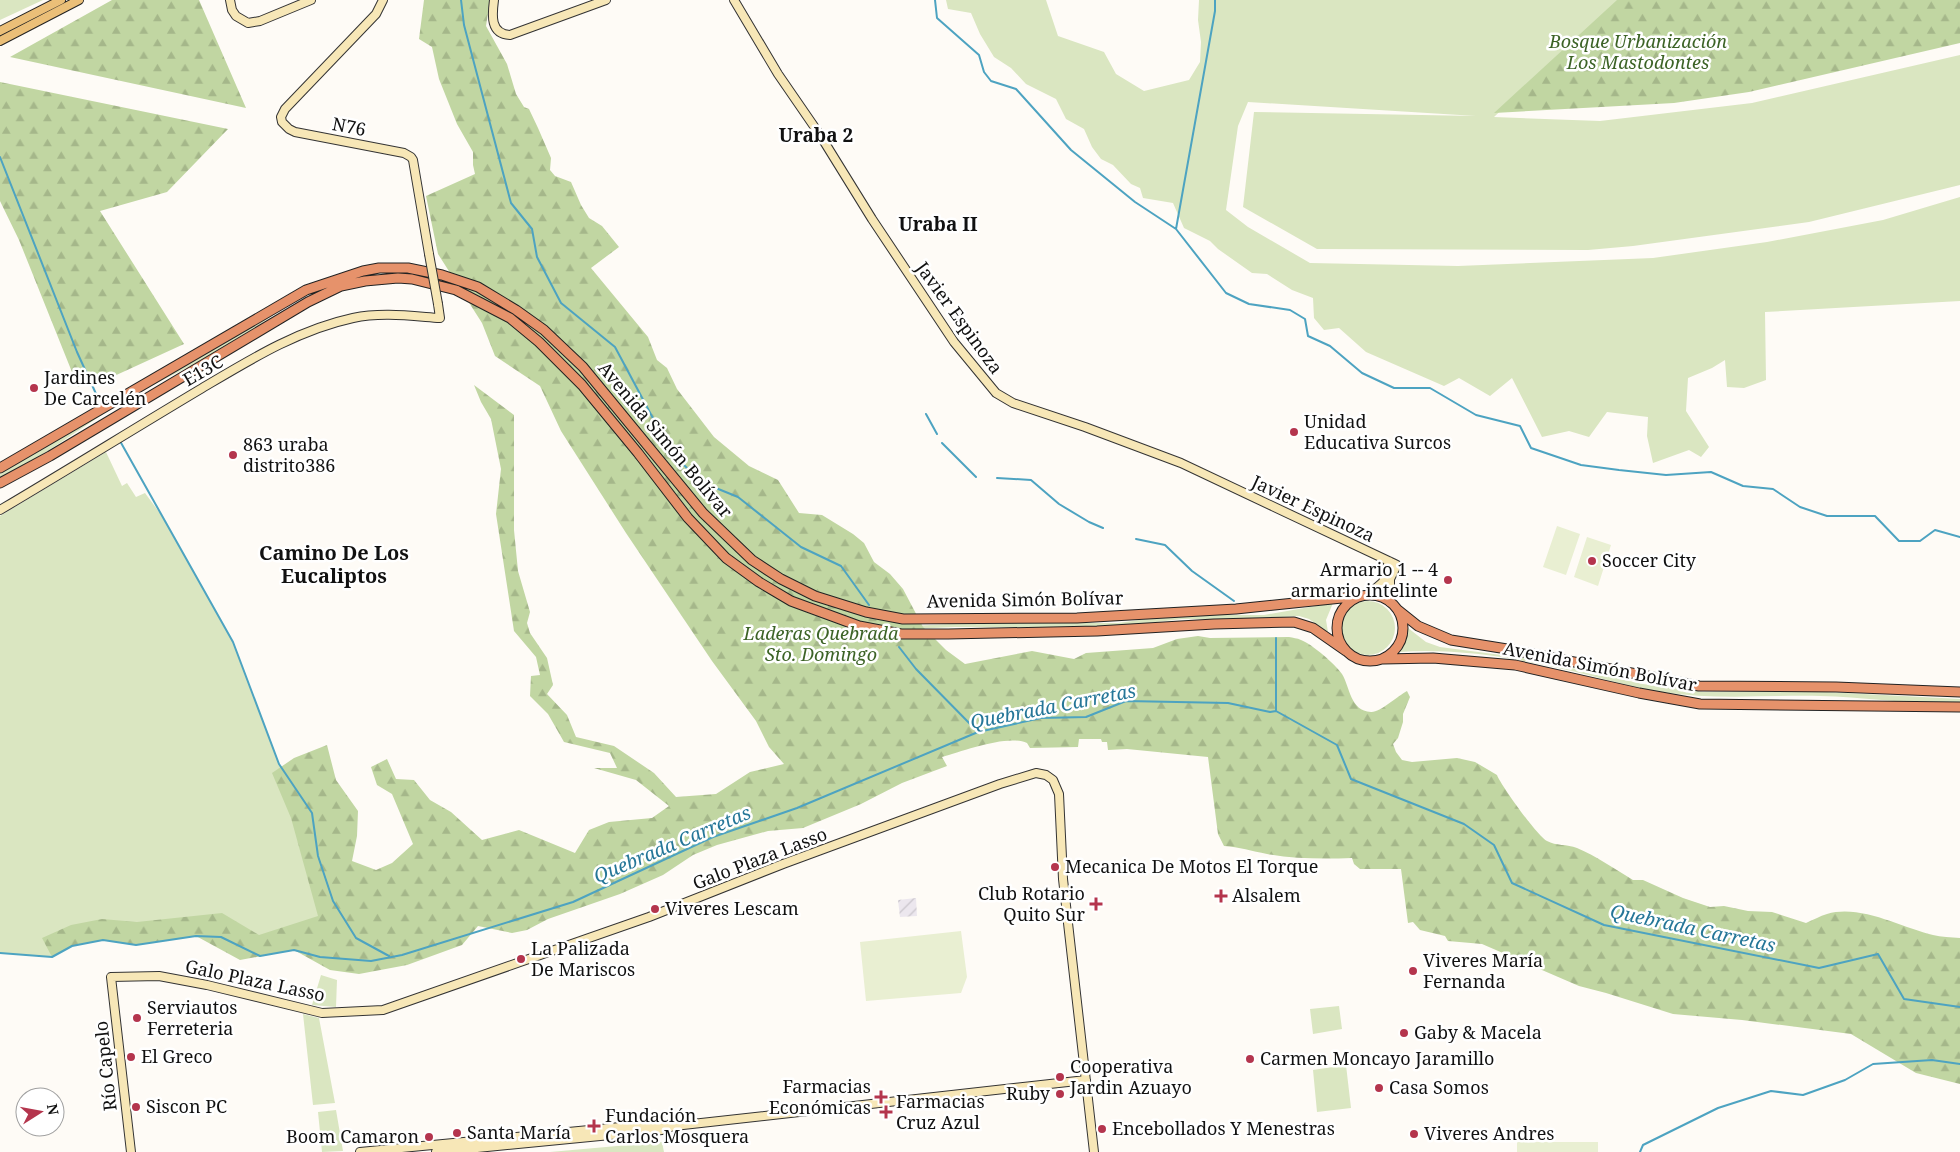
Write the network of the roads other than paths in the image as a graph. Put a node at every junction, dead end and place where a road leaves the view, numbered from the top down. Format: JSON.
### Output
{"nodes":[{"id":1,"x":61,"y":0,"type":"edge"},
{"id":2,"x":79,"y":0,"type":"edge"},
{"id":3,"x":230,"y":0,"type":"edge"},
{"id":4,"x":311,"y":0,"type":"edge"},
{"id":5,"x":382,"y":0,"type":"edge"},
{"id":6,"x":494,"y":0,"type":"edge"},
{"id":7,"x":606,"y":0,"type":"edge"},
{"id":8,"x":734,"y":0,"type":"edge"},
{"id":9,"x":0,"y":31,"type":"edge"},
{"id":10,"x":0,"y":41,"type":"edge"},
{"id":11,"x":440,"y":318,"type":"joint"},
{"id":12,"x":0,"y":468,"type":"edge"},
{"id":13,"x":0,"y":484,"type":"edge"},
{"id":14,"x":0,"y":510,"type":"edge"},
{"id":15,"x":1389,"y":561,"type":"junction"},
{"id":16,"x":1365,"y":595,"type":"junction"},
{"id":17,"x":1390,"y":602,"type":"junction"},
{"id":18,"x":1398,"y":610,"type":"junction"},
{"id":19,"x":1346,"y":651,"type":"junction"},
{"id":20,"x":1383,"y":659,"type":"junction"},
{"id":21,"x":1960,"y":692,"type":"edge"},
{"id":22,"x":1960,"y":707,"type":"edge"},
{"id":23,"x":111,"y":977,"type":"joint"},
{"id":24,"x":1086,"y":1080,"type":"junction"},
{"id":25,"x":674,"y":1126,"type":"junction"},
{"id":26,"x":130,"y":1152,"type":"edge"},
{"id":27,"x":360,"y":1152,"type":"edge"},
{"id":28,"x":436,"y":1152,"type":"edge"},
{"id":29,"x":1094,"y":1152,"type":"edge"}],
"edges":[{"from":1,"to":9,"type":"main road"},
{"from":2,"to":10,"type":"main road"},
{"from":3,"to":4,"type":"street"},
{"from":5,"to":11,"type":"street","name":"N76","bridge":true},
{"from":6,"to":7,"type":"street"},
{"from":8,"to":15,"type":"street","name":"Javier Espinoza"},
{"from":11,"to":14,"type":"street","name":"E13C"},
{"from":12,"to":16,"type":"highway","name":"Avenida Simón Bolívar"},
{"from":13,"to":19,"type":"highway","name":"Avenida Simón Bolívar"},
{"from":15,"to":16,"type":"street","name":"Javier Espinoza"},
{"from":15,"to":17,"type":"street","name":"Javier Espinoza"},
{"from":16,"to":17,"type":"highway","name":"Avenida Simón Bolívar"},
{"from":16,"to":19,"type":"highway"},
{"from":17,"to":18,"type":"highway","name":"Avenida Simón Bolívar"},
{"from":18,"to":20,"type":"highway"},
{"from":18,"to":21,"type":"highway","name":"Avenida Simón Bolívar"},
{"from":19,"to":20,"type":"highway","name":"Avenida Simón Bolívar"},
{"from":20,"to":22,"type":"highway","name":"Avenida Simón Bolívar"},
{"from":23,"to":24,"type":"street","name":"Galo Plaza Lasso"},
{"from":23,"to":26,"type":"street","name":"Río Capelo"},
{"from":24,"to":25,"type":"street"},
{"from":24,"to":29,"type":"street","name":"Galo Plaza Lasso"},
{"from":25,"to":27,"type":"street"},
{"from":25,"to":28,"type":"street"}]}
